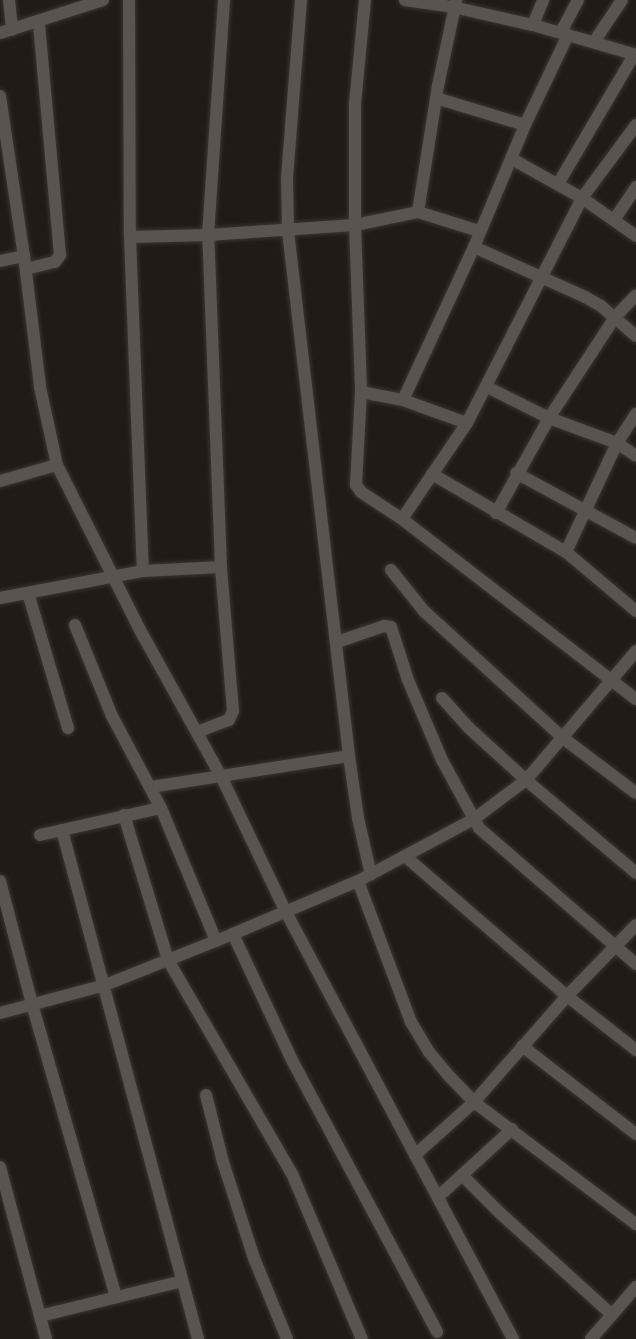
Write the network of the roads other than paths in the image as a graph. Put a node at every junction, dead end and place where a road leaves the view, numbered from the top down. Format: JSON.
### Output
{"nodes":[{"id":1,"x":9,"y":0,"type":"edge"},
{"id":2,"x":103,"y":0,"type":"edge"},
{"id":3,"x":129,"y":0,"type":"edge"},
{"id":4,"x":224,"y":0,"type":"edge"},
{"id":5,"x":301,"y":0,"type":"edge"},
{"id":6,"x":365,"y":0,"type":"edge"},
{"id":7,"x":405,"y":0,"type":"edge"},
{"id":8,"x":543,"y":0,"type":"edge"},
{"id":9,"x":578,"y":0,"type":"edge"},
{"id":10,"x":622,"y":0,"type":"edge"},
{"id":11,"x":85,"y":2,"type":"edge"},
{"id":12,"x":455,"y":3,"type":"edge"},
{"id":13,"x":39,"y":23,"type":"junction"},
{"id":14,"x":533,"y":25,"type":"junction"},
{"id":15,"x":6,"y":32,"type":"edge"},
{"id":16,"x":565,"y":34,"type":"junction"},
{"id":17,"x":594,"y":42,"type":"junction"},
{"id":18,"x":635,"y":55,"type":"edge"},
{"id":19,"x":0,"y":96,"type":"edge"},
{"id":20,"x":436,"y":98,"type":"junction"},
{"id":21,"x":525,"y":125,"type":"junction"},
{"id":22,"x":636,"y":125,"type":"edge"},
{"id":23,"x":512,"y":159,"type":"junction"},
{"id":24,"x":558,"y":184,"type":"junction"},
{"id":25,"x":636,"y":187,"type":"edge"},
{"id":26,"x":582,"y":198,"type":"junction"},
{"id":27,"x":417,"y":212,"type":"junction"},
{"id":28,"x":614,"y":220,"type":"junction"},
{"id":29,"x":355,"y":225,"type":"junction"},
{"id":30,"x":288,"y":231,"type":"junction"},
{"id":31,"x":479,"y":231,"type":"junction"},
{"id":32,"x":208,"y":235,"type":"junction"},
{"id":33,"x":636,"y":236,"type":"edge"},
{"id":34,"x":130,"y":237,"type":"junction"},
{"id":35,"x":474,"y":248,"type":"junction"},
{"id":36,"x":0,"y":261,"type":"edge"},
{"id":37,"x":25,"y":262,"type":"junction"},
{"id":38,"x":539,"y":278,"type":"junction"},
{"id":39,"x":636,"y":295,"type":"edge"},
{"id":40,"x":615,"y":317,"type":"junction"},
{"id":41,"x":636,"y":336,"type":"edge"},
{"id":42,"x":487,"y":387,"type":"junction"},
{"id":43,"x":361,"y":392,"type":"junction"},
{"id":44,"x":403,"y":400,"type":"junction"},
{"id":45,"x":636,"y":414,"type":"edge"},
{"id":46,"x":549,"y":418,"type":"junction"},
{"id":47,"x":467,"y":423,"type":"junction"},
{"id":48,"x":617,"y":443,"type":"junction"},
{"id":49,"x":636,"y":456,"type":"edge"},
{"id":50,"x":57,"y":465,"type":"junction"},
{"id":51,"x":516,"y":473,"type":"junction"},
{"id":52,"x":432,"y":474,"type":"junction"},
{"id":53,"x":0,"y":481,"type":"edge"},
{"id":54,"x":586,"y":510,"type":"junction"},
{"id":55,"x":496,"y":513,"type":"junction"},
{"id":56,"x":402,"y":519,"type":"junction"},
{"id":57,"x":636,"y":538,"type":"edge"},
{"id":58,"x":566,"y":552,"type":"junction"},
{"id":59,"x":221,"y":567,"type":"junction"},
{"id":60,"x":392,"y":570,"type":"dead end"},
{"id":61,"x":143,"y":572,"type":"junction"},
{"id":62,"x":114,"y":577,"type":"junction"},
{"id":63,"x":28,"y":593,"type":"junction"},
{"id":64,"x":0,"y":598,"type":"edge"},
{"id":65,"x":636,"y":611,"type":"edge"},
{"id":66,"x":75,"y":625,"type":"dead end"},
{"id":67,"x":338,"y":642,"type":"junction"},
{"id":68,"x":636,"y":651,"type":"edge"},
{"id":69,"x":611,"y":680,"type":"junction"},
{"id":70,"x":442,"y":698,"type":"dead end"},
{"id":71,"x":636,"y":699,"type":"edge"},
{"id":72,"x":68,"y":728,"type":"dead end"},
{"id":73,"x":197,"y":732,"type":"junction"},
{"id":74,"x":563,"y":738,"type":"junction"},
{"id":75,"x":349,"y":756,"type":"junction"},
{"id":76,"x":221,"y":776,"type":"junction"},
{"id":77,"x":526,"y":780,"type":"junction"},
{"id":78,"x":151,"y":788,"type":"junction"},
{"id":79,"x":636,"y":793,"type":"edge"},
{"id":80,"x":161,"y":808,"type":"junction"},
{"id":81,"x":124,"y":815,"type":"junction"},
{"id":82,"x":474,"y":819,"type":"junction"},
{"id":83,"x":62,"y":830,"type":"junction"},
{"id":84,"x":40,"y":835,"type":"dead end"},
{"id":85,"x":406,"y":857,"type":"junction"},
{"id":86,"x":636,"y":873,"type":"edge"},
{"id":87,"x":371,"y":874,"type":"junction"},
{"id":88,"x":0,"y":881,"type":"edge"},
{"id":89,"x":358,"y":882,"type":"junction"},
{"id":90,"x":286,"y":912,"type":"junction"},
{"id":91,"x":636,"y":925,"type":"edge"},
{"id":92,"x":233,"y":934,"type":"junction"},
{"id":93,"x":216,"y":941,"type":"junction"},
{"id":94,"x":615,"y":948,"type":"junction"},
{"id":95,"x":168,"y":960,"type":"junction"},
{"id":96,"x":636,"y":964,"type":"edge"},
{"id":97,"x":105,"y":985,"type":"junction"},
{"id":98,"x":567,"y":996,"type":"junction"},
{"id":99,"x":32,"y":1004,"type":"junction"},
{"id":100,"x":0,"y":1013,"type":"edge"},
{"id":101,"x":522,"y":1046,"type":"junction"},
{"id":102,"x":636,"y":1050,"type":"edge"},
{"id":103,"x":206,"y":1095,"type":"dead end"},
{"id":104,"x":474,"y":1102,"type":"junction"},
{"id":105,"x":512,"y":1129,"type":"junction"},
{"id":106,"x":636,"y":1134,"type":"edge"},
{"id":107,"x":415,"y":1155,"type":"junction"},
{"id":108,"x":0,"y":1167,"type":"edge"},
{"id":109,"x":462,"y":1175,"type":"junction"},
{"id":110,"x":439,"y":1196,"type":"junction"},
{"id":111,"x":636,"y":1224,"type":"edge"},
{"id":112,"x":182,"y":1281,"type":"junction"},
{"id":113,"x":634,"y":1293,"type":"edge"},
{"id":114,"x":116,"y":1297,"type":"junction"},
{"id":115,"x":612,"y":1315,"type":"junction"},
{"id":116,"x":40,"y":1316,"type":"junction"},
{"id":117,"x":437,"y":1332,"type":"dead end"},
{"id":118,"x":46,"y":1339,"type":"edge"},
{"id":119,"x":198,"y":1339,"type":"edge"},
{"id":120,"x":286,"y":1339,"type":"edge"},
{"id":121,"x":362,"y":1339,"type":"edge"},
{"id":122,"x":513,"y":1339,"type":"edge"},
{"id":123,"x":591,"y":1339,"type":"edge"}],
"edges":[{"from":1,"to":15,"type":"street"},
{"from":2,"to":11,"type":"street"},
{"from":3,"to":34,"type":"street"},
{"from":4,"to":32,"type":"street"},
{"from":5,"to":30,"type":"street"},
{"from":6,"to":29,"type":"street"},
{"from":7,"to":12,"type":"street"},
{"from":8,"to":14,"type":"street"},
{"from":9,"to":16,"type":"street"},
{"from":10,"to":17,"type":"street"},
{"from":11,"to":13,"type":"street"},
{"from":12,"to":14,"type":"street"},
{"from":12,"to":20,"type":"street"},
{"from":13,"to":15,"type":"street"},
{"from":13,"to":37,"type":"street"},
{"from":14,"to":16,"type":"street"},
{"from":16,"to":17,"type":"street"},
{"from":16,"to":21,"type":"street"},
{"from":17,"to":18,"type":"street"},
{"from":18,"to":24,"type":"street"},
{"from":19,"to":37,"type":"street"},
{"from":20,"to":21,"type":"street"},
{"from":20,"to":27,"type":"street"},
{"from":21,"to":23,"type":"street"},
{"from":22,"to":26,"type":"street"},
{"from":23,"to":24,"type":"street"},
{"from":23,"to":31,"type":"street"},
{"from":24,"to":26,"type":"street"},
{"from":25,"to":28,"type":"street"},
{"from":26,"to":28,"type":"street"},
{"from":26,"to":38,"type":"street"},
{"from":27,"to":29,"type":"street"},
{"from":27,"to":31,"type":"street"},
{"from":28,"to":33,"type":"street"},
{"from":29,"to":30,"type":"street"},
{"from":29,"to":43,"type":"street"},
{"from":30,"to":32,"type":"street"},
{"from":30,"to":67,"type":"street"},
{"from":31,"to":35,"type":"street"},
{"from":32,"to":34,"type":"street"},
{"from":32,"to":59,"type":"street"},
{"from":34,"to":61,"type":"street"},
{"from":35,"to":38,"type":"street"},
{"from":35,"to":44,"type":"street"},
{"from":36,"to":37,"type":"street"},
{"from":37,"to":50,"type":"street"},
{"from":38,"to":40,"type":"street"},
{"from":38,"to":42,"type":"street"},
{"from":39,"to":40,"type":"street"},
{"from":40,"to":41,"type":"street"},
{"from":40,"to":46,"type":"street"},
{"from":42,"to":46,"type":"street"},
{"from":42,"to":47,"type":"street"},
{"from":43,"to":44,"type":"street"},
{"from":43,"to":56,"type":"street"},
{"from":44,"to":47,"type":"street"},
{"from":45,"to":48,"type":"street"},
{"from":46,"to":48,"type":"street"},
{"from":46,"to":51,"type":"street"},
{"from":47,"to":52,"type":"street"},
{"from":48,"to":49,"type":"street"},
{"from":48,"to":54,"type":"street"},
{"from":50,"to":53,"type":"street"},
{"from":50,"to":62,"type":"street"},
{"from":51,"to":54,"type":"street"},
{"from":51,"to":55,"type":"street"},
{"from":52,"to":55,"type":"street"},
{"from":52,"to":56,"type":"street"},
{"from":54,"to":57,"type":"street"},
{"from":54,"to":58,"type":"street"},
{"from":55,"to":58,"type":"street"},
{"from":56,"to":69,"type":"street"},
{"from":58,"to":65,"type":"street"},
{"from":59,"to":61,"type":"street"},
{"from":59,"to":73,"type":"street"},
{"from":60,"to":74,"type":"street"},
{"from":61,"to":62,"type":"street"},
{"from":62,"to":63,"type":"street"},
{"from":62,"to":73,"type":"street"},
{"from":63,"to":64,"type":"street"},
{"from":63,"to":72,"type":"street"},
{"from":66,"to":78,"type":"street"},
{"from":67,"to":75,"type":"street"},
{"from":67,"to":82,"type":"street"},
{"from":68,"to":69,"type":"street"},
{"from":69,"to":71,"type":"street"},
{"from":69,"to":74,"type":"street"},
{"from":70,"to":77,"type":"street"},
{"from":73,"to":76,"type":"street"},
{"from":74,"to":77,"type":"street"},
{"from":74,"to":79,"type":"street"},
{"from":75,"to":76,"type":"street"},
{"from":75,"to":87,"type":"street"},
{"from":76,"to":78,"type":"street"},
{"from":76,"to":90,"type":"street"},
{"from":77,"to":82,"type":"street"},
{"from":77,"to":86,"type":"street"},
{"from":78,"to":80,"type":"street"},
{"from":80,"to":81,"type":"street"},
{"from":80,"to":93,"type":"street"},
{"from":81,"to":83,"type":"street"},
{"from":81,"to":95,"type":"street"},
{"from":82,"to":85,"type":"street"},
{"from":82,"to":94,"type":"street"},
{"from":83,"to":84,"type":"street"},
{"from":83,"to":97,"type":"street"},
{"from":85,"to":87,"type":"street"},
{"from":85,"to":98,"type":"street"},
{"from":87,"to":89,"type":"street"},
{"from":88,"to":99,"type":"street"},
{"from":89,"to":90,"type":"street"},
{"from":89,"to":104,"type":"street"},
{"from":90,"to":92,"type":"street"},
{"from":90,"to":107,"type":"street"},
{"from":91,"to":94,"type":"street"},
{"from":92,"to":93,"type":"street"},
{"from":92,"to":117,"type":"street"},
{"from":93,"to":95,"type":"street"},
{"from":94,"to":96,"type":"street"},
{"from":94,"to":98,"type":"street"},
{"from":95,"to":97,"type":"street"},
{"from":95,"to":121,"type":"street"},
{"from":97,"to":99,"type":"street"},
{"from":97,"to":112,"type":"street"},
{"from":98,"to":101,"type":"street"},
{"from":98,"to":102,"type":"street"},
{"from":99,"to":100,"type":"street"},
{"from":99,"to":114,"type":"street"},
{"from":101,"to":104,"type":"street"},
{"from":101,"to":106,"type":"street"},
{"from":103,"to":120,"type":"street"},
{"from":104,"to":105,"type":"street"},
{"from":104,"to":107,"type":"street"},
{"from":105,"to":109,"type":"street"},
{"from":105,"to":111,"type":"street"},
{"from":107,"to":110,"type":"street"},
{"from":108,"to":116,"type":"street"},
{"from":109,"to":110,"type":"street"},
{"from":109,"to":115,"type":"street"},
{"from":110,"to":122,"type":"street"},
{"from":112,"to":114,"type":"street"},
{"from":112,"to":119,"type":"street"},
{"from":113,"to":115,"type":"street"},
{"from":114,"to":116,"type":"street"},
{"from":115,"to":123,"type":"street"},
{"from":116,"to":118,"type":"street"}]}
